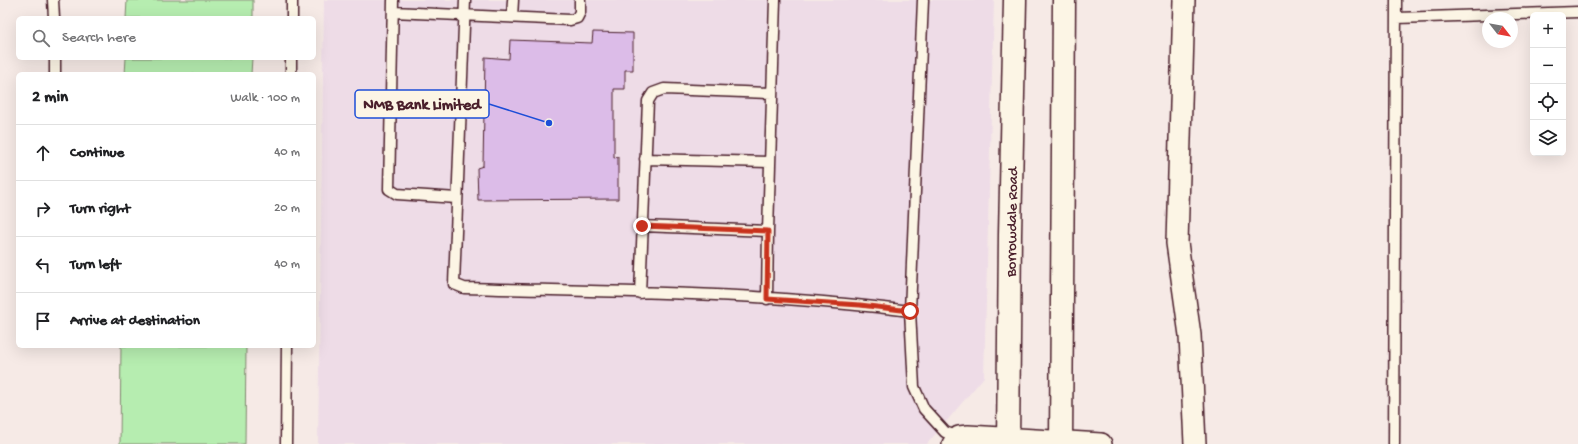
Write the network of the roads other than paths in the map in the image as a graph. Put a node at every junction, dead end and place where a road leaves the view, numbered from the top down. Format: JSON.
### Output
{"nodes":[{"id":1,"x":53,"y":0,"type":"edge"},
{"id":2,"x":292,"y":0,"type":"edge"},
{"id":3,"x":393,"y":0,"type":"edge"},
{"id":4,"x":465,"y":0,"type":"edge"},
{"id":5,"x":513,"y":0,"type":"edge"},
{"id":6,"x":580,"y":0,"type":"edge"},
{"id":7,"x":775,"y":0,"type":"edge"},
{"id":8,"x":923,"y":0,"type":"edge"},
{"id":9,"x":1016,"y":0,"type":"edge"},
{"id":10,"x":1064,"y":0,"type":"edge"},
{"id":11,"x":1184,"y":0,"type":"edge"},
{"id":12,"x":1396,"y":0,"type":"edge"},
{"id":13,"x":393,"y":12,"type":"junction"},
{"id":14,"x":1578,"y":12,"type":"edge"},
{"id":15,"x":465,"y":15,"type":"junction"},
{"id":16,"x":54,"y":16,"type":"edge"},
{"id":17,"x":292,"y":16,"type":"edge"},
{"id":18,"x":512,"y":17,"type":"junction"},
{"id":19,"x":1397,"y":18,"type":"junction"},
{"id":20,"x":55,"y":60,"type":"edge"},
{"id":21,"x":291,"y":60,"type":"edge"},
{"id":22,"x":55,"y":72,"type":"edge"},
{"id":23,"x":291,"y":72,"type":"edge"},
{"id":24,"x":772,"y":93,"type":"junction"},
{"id":25,"x":645,"y":159,"type":"junction"},
{"id":26,"x":770,"y":162,"type":"junction"},
{"id":27,"x":457,"y":198,"type":"junction"},
{"id":28,"x":642,"y":226,"type":"junction"},
{"id":29,"x":768,"y":231,"type":"junction"},
{"id":30,"x":640,"y":293,"type":"junction"},
{"id":31,"x":767,"y":299,"type":"junction"},
{"id":32,"x":910,"y":311,"type":"junction"},
{"id":33,"x":288,"y":348,"type":"edge"},
{"id":34,"x":956,"y":440,"type":"edge"},
{"id":35,"x":1008,"y":441,"type":"edge"},
{"id":36,"x":1061,"y":443,"type":"edge"},
{"id":37,"x":286,"y":444,"type":"edge"},
{"id":38,"x":1101,"y":444,"type":"edge"},
{"id":39,"x":1195,"y":444,"type":"edge"},
{"id":40,"x":1394,"y":444,"type":"edge"}],
"edges":[{"from":1,"to":16,"type":"lane"},
{"from":2,"to":17,"type":"lane"},
{"from":3,"to":13,"type":"lane"},
{"from":4,"to":15,"type":"lane"},
{"from":5,"to":18,"type":"lane"},
{"from":6,"to":18,"type":"lane"},
{"from":7,"to":24,"type":"lane"},
{"from":8,"to":32,"type":"lane"},
{"from":9,"to":35,"type":"main road","name":"Borrowdale Road"},
{"from":10,"to":36,"type":"main road"},
{"from":11,"to":39,"type":"street"},
{"from":12,"to":19,"type":"lane"},
{"from":13,"to":15,"type":"lane"},
{"from":13,"to":27,"type":"lane"},
{"from":14,"to":19,"type":"lane"},
{"from":15,"to":18,"type":"lane"},
{"from":15,"to":27,"type":"lane"},
{"from":19,"to":40,"type":"lane"},
{"from":20,"to":22,"type":"lane"},
{"from":21,"to":23,"type":"lane"},
{"from":24,"to":25,"type":"lane"},
{"from":24,"to":26,"type":"lane"},
{"from":25,"to":26,"type":"lane"},
{"from":25,"to":28,"type":"lane"},
{"from":26,"to":29,"type":"lane"},
{"from":27,"to":30,"type":"lane"},
{"from":28,"to":29,"type":"lane"},
{"from":28,"to":30,"type":"lane"},
{"from":29,"to":31,"type":"lane"},
{"from":30,"to":31,"type":"lane"},
{"from":31,"to":32,"type":"lane"},
{"from":32,"to":34,"type":"lane"},
{"from":33,"to":37,"type":"lane"},
{"from":34,"to":35,"type":"street"},
{"from":35,"to":36,"type":"street"},
{"from":36,"to":38,"type":"street"}]}
